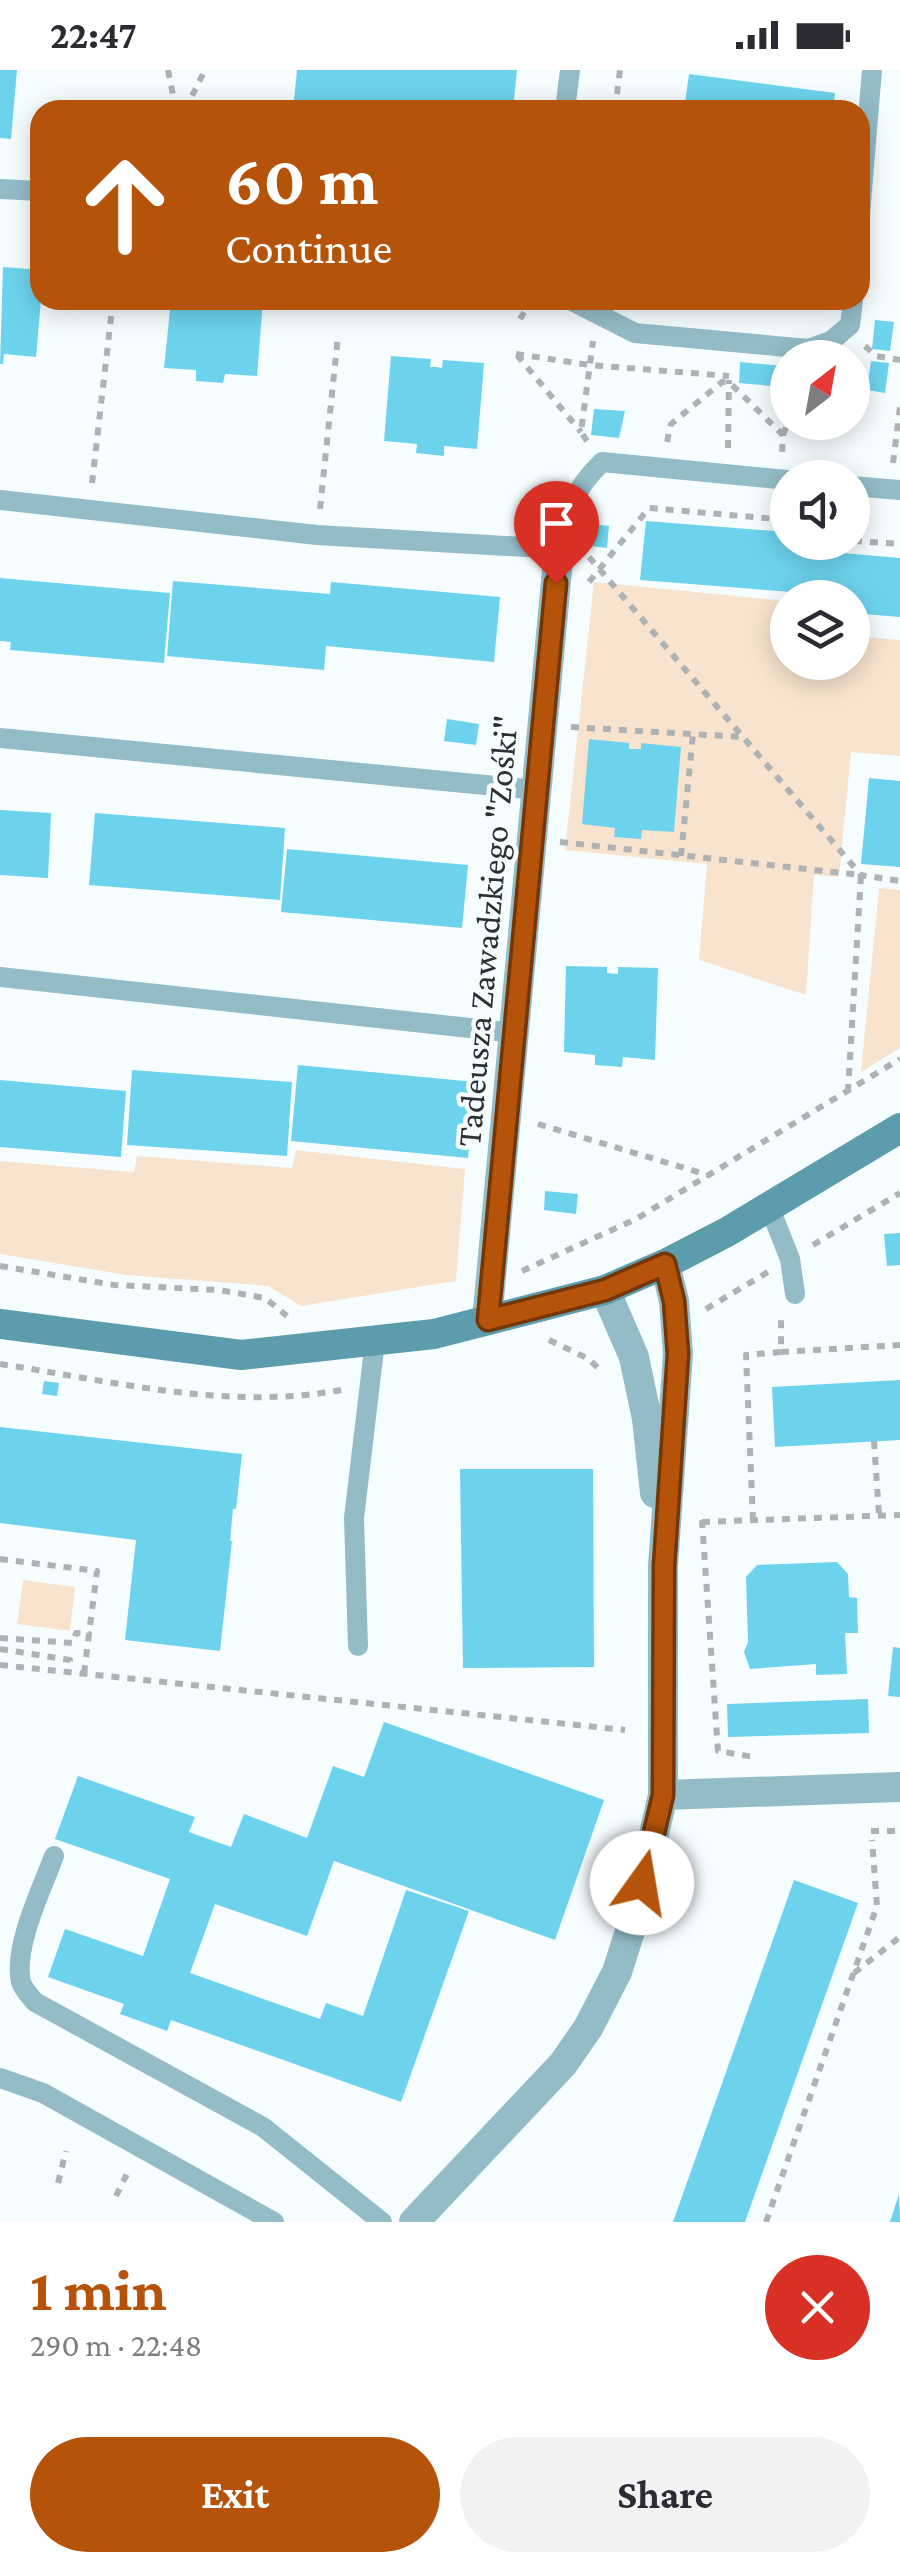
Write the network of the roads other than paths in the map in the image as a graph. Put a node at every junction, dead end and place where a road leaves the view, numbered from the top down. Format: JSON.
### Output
{"nodes":[{"id":1,"x":570,"y":70,"type":"edge"},
{"id":2,"x":872,"y":70,"type":"edge"},
{"id":3,"x":566,"y":100,"type":"edge"},
{"id":4,"x":870,"y":100,"type":"edge"},
{"id":5,"x":0,"y":189,"type":"edge"},
{"id":6,"x":30,"y":190,"type":"edge"},
{"id":7,"x":589,"y":310,"type":"edge"},
{"id":8,"x":852,"y":310,"type":"edge"},
{"id":9,"x":770,"y":478,"type":"edge"},
{"id":10,"x":870,"y":488,"type":"edge"},
{"id":11,"x":895,"y":490,"type":"edge"},
{"id":12,"x":0,"y":500,"type":"edge"},
{"id":13,"x":559,"y":549,"type":"junction"},
{"id":14,"x":0,"y":738,"type":"edge"},
{"id":15,"x":537,"y":790,"type":"junction"},
{"id":16,"x":0,"y":977,"type":"edge"},
{"id":17,"x":516,"y":1033,"type":"junction"},
{"id":18,"x":900,"y":1128,"type":"edge"},
{"id":19,"x":769,"y":1206,"type":"junction"},
{"id":20,"x":665,"y":1264,"type":"junction"},
{"id":21,"x":605,"y":1290,"type":"junction"},
{"id":22,"x":785,"y":1290,"type":"road end"},
{"id":23,"x":488,"y":1320,"type":"junction"},
{"id":24,"x":0,"y":1324,"type":"edge"},
{"id":25,"x":376,"y":1340,"type":"junction"},
{"id":26,"x":664,"y":1566,"type":"junction"},
{"id":27,"x":358,"y":1646,"type":"dead end"},
{"id":28,"x":900,"y":1787,"type":"edge"},
{"id":29,"x":663,"y":1795,"type":"junction"},
{"id":30,"x":54,"y":1856,"type":"dead end"},
{"id":31,"x":0,"y":1962,"type":"edge"},
{"id":32,"x":21,"y":1974,"type":"junction"},
{"id":33,"x":0,"y":2078,"type":"edge"},
{"id":34,"x":274,"y":2222,"type":"edge"},
{"id":35,"x":382,"y":2222,"type":"edge"},
{"id":36,"x":414,"y":2222,"type":"edge"}],
"edges":[{"from":1,"to":3,"type":"lane"},
{"from":2,"to":4,"type":"lane"},
{"from":5,"to":6,"type":"lane"},
{"from":7,"to":8,"type":"lane"},
{"from":9,"to":13,"type":"lane"},
{"from":10,"to":11,"type":"lane"},
{"from":12,"to":13,"type":"lane"},
{"from":13,"to":15,"type":"street","name":"Tadeusza Zawadzkiego \"Zośki\""},
{"from":14,"to":15,"type":"lane"},
{"from":15,"to":17,"type":"street","name":"Tadeusza Zawadzkiego \"Zośki\""},
{"from":16,"to":17,"type":"lane"},
{"from":17,"to":23,"type":"street","name":"Tadeusza Zawadzkiego \"Zośki\""},
{"from":18,"to":19,"type":"street"},
{"from":19,"to":20,"type":"street"},
{"from":19,"to":22,"type":"lane"},
{"from":20,"to":21,"type":"street"},
{"from":20,"to":26,"type":"street"},
{"from":21,"to":23,"type":"street"},
{"from":21,"to":26,"type":"street"},
{"from":23,"to":25,"type":"street"},
{"from":24,"to":25,"type":"street"},
{"from":25,"to":27,"type":"lane"},
{"from":26,"to":29,"type":"street"},
{"from":28,"to":29,"type":"street"},
{"from":29,"to":36,"type":"street"},
{"from":30,"to":32,"type":"lane"},
{"from":31,"to":32,"type":"lane"},
{"from":32,"to":35,"type":"lane"},
{"from":33,"to":34,"type":"lane"}]}
